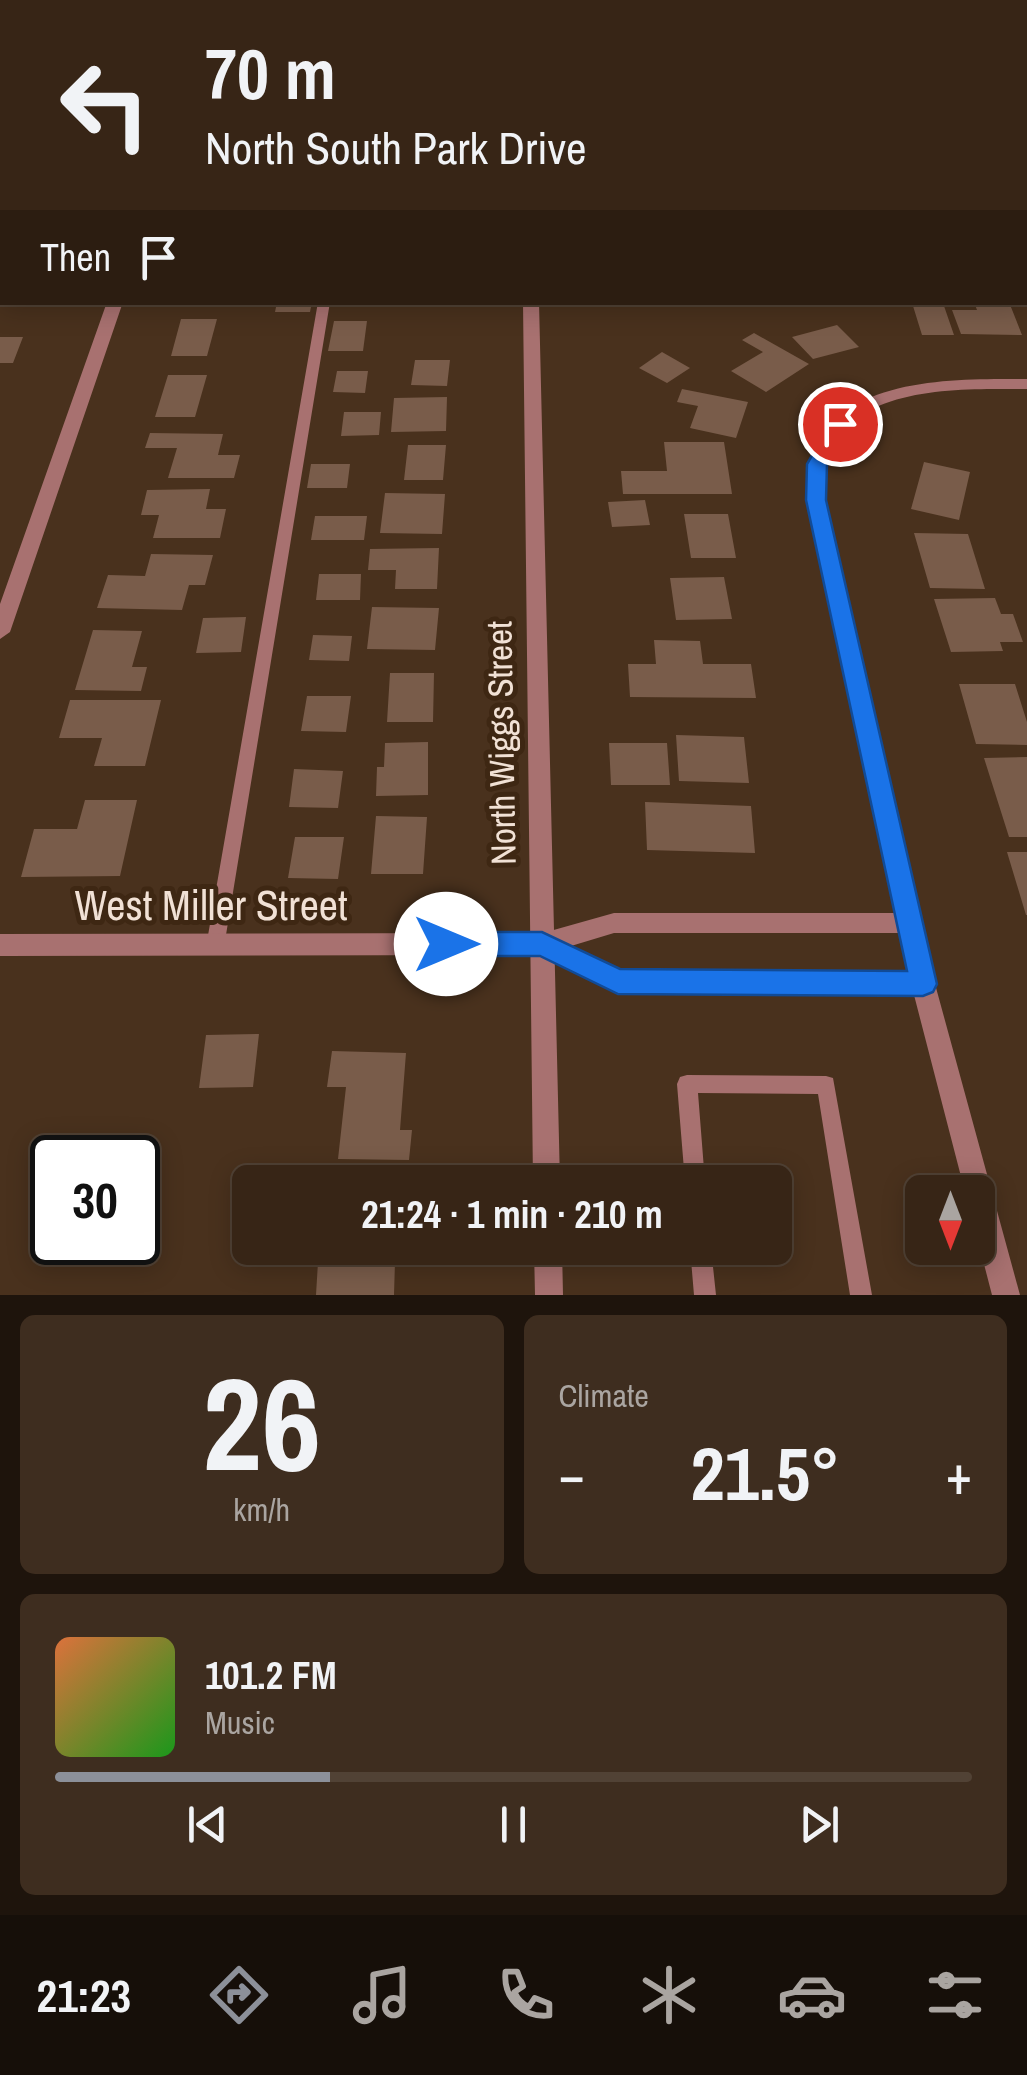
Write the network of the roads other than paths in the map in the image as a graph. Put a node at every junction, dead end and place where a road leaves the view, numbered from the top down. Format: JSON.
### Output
{"nodes":[{"id":1,"x":114,"y":305,"type":"edge"},
{"id":2,"x":323,"y":305,"type":"edge"},
{"id":3,"x":532,"y":305,"type":"edge"},
{"id":4,"x":1027,"y":384,"type":"edge"},
{"id":5,"x":0,"y":632,"type":"edge"},
{"id":6,"x":910,"y":924,"type":"junction"},
{"id":7,"x":542,"y":944,"type":"junction"},
{"id":8,"x":0,"y":945,"type":"edge"},
{"id":9,"x":216,"y":947,"type":"junction"},
{"id":10,"x":923,"y":984,"type":"junction"},
{"id":11,"x":547,"y":1165,"type":"edge"},
{"id":12,"x":694,"y":1165,"type":"edge"},
{"id":13,"x":548,"y":1265,"type":"edge"},
{"id":14,"x":702,"y":1265,"type":"edge"},
{"id":15,"x":549,"y":1295,"type":"edge"},
{"id":16,"x":705,"y":1295,"type":"edge"},
{"id":17,"x":860,"y":1295,"type":"edge"},
{"id":18,"x":1006,"y":1295,"type":"edge"}],
"edges":[{"from":1,"to":5,"type":"street"},
{"from":2,"to":9,"type":"lane"},
{"from":3,"to":7,"type":"street","name":"North Wiggs Street"},
{"from":4,"to":6,"type":"street"},
{"from":6,"to":7,"type":"street","name":"West Miller Street"},
{"from":6,"to":10,"type":"street"},
{"from":7,"to":9,"type":"street","name":"West Miller Street"},
{"from":7,"to":10,"type":"street","name":"West Miller Street"},
{"from":7,"to":11,"type":"street","name":"North Wiggs Street"},
{"from":8,"to":9,"type":"street","name":"West Miller Street"},
{"from":10,"to":18,"type":"street"},
{"from":12,"to":17,"type":"lane"},
{"from":13,"to":15,"type":"street"},
{"from":14,"to":16,"type":"lane"}]}
